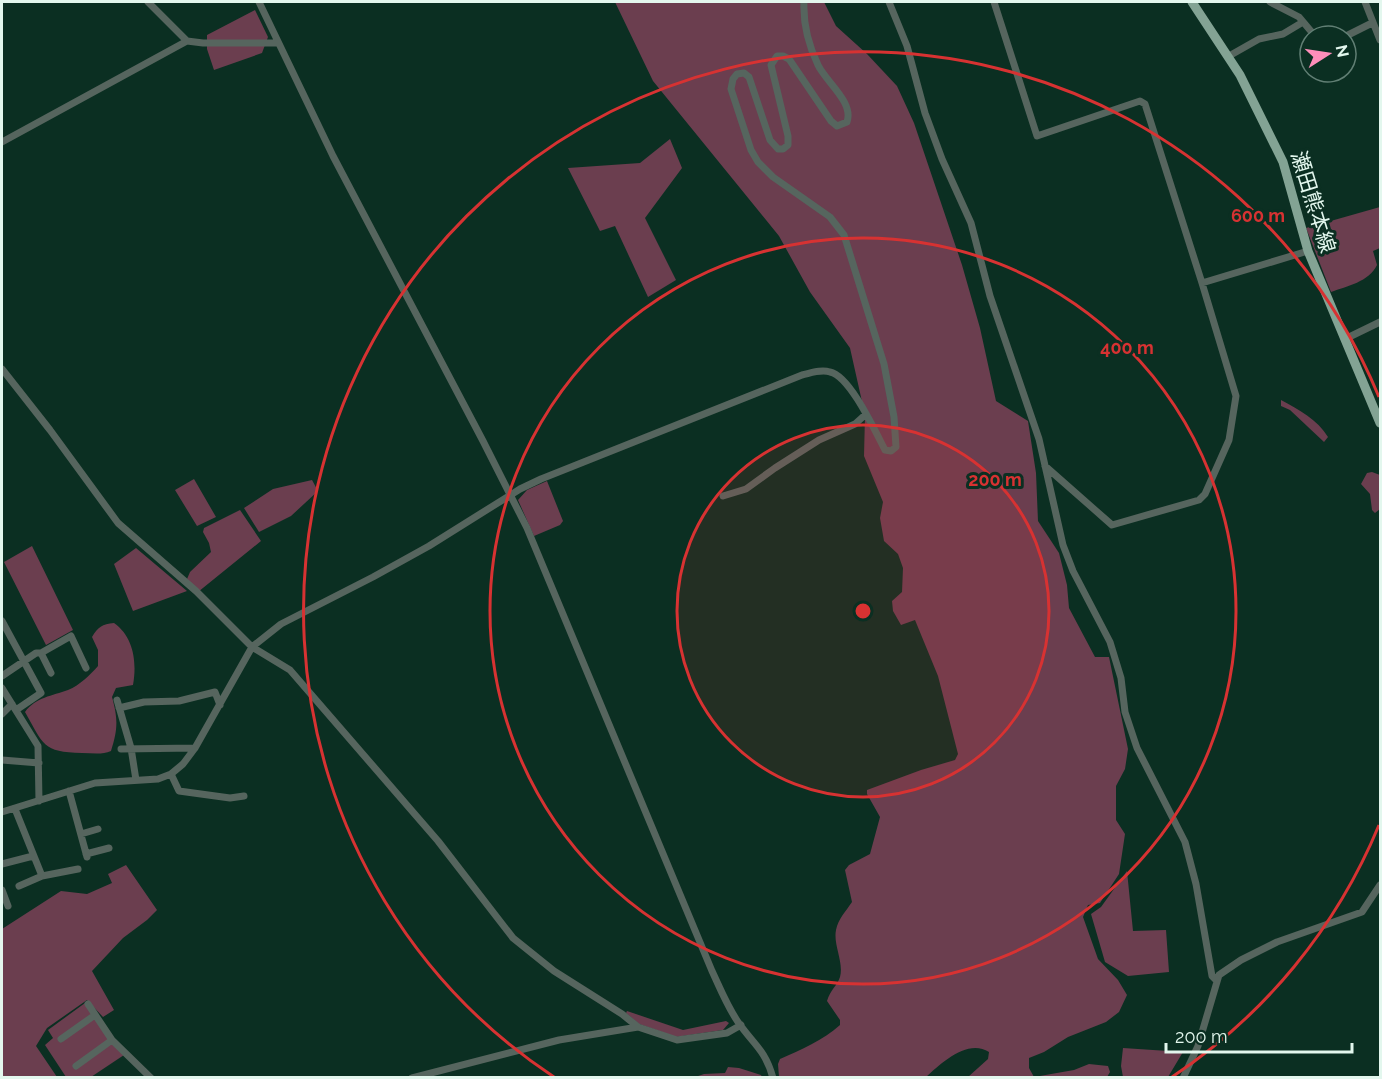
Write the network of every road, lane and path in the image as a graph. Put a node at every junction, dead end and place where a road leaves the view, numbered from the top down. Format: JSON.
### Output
{"nodes":[{"id":1,"x":148,"y":2,"type":"edge"},
{"id":2,"x":259,"y":2,"type":"edge"},
{"id":3,"x":804,"y":2,"type":"edge"},
{"id":4,"x":889,"y":2,"type":"edge"},
{"id":5,"x":994,"y":2,"type":"edge"},
{"id":6,"x":1192,"y":2,"type":"edge"},
{"id":7,"x":1270,"y":2,"type":"edge"},
{"id":8,"x":1365,"y":2,"type":"edge"},
{"id":9,"x":1303,"y":22,"type":"joint"},
{"id":10,"x":1372,"y":23,"type":"junction"},
{"id":11,"x":1358,"y":30,"type":"edge"},
{"id":12,"x":1380,"y":40,"type":"edge"},
{"id":13,"x":187,"y":41,"type":"junction"},
{"id":14,"x":278,"y":43,"type":"junction"},
{"id":15,"x":1229,"y":56,"type":"junction"},
{"id":16,"x":2,"y":142,"type":"edge"},
{"id":17,"x":1308,"y":251,"type":"junction"},
{"id":18,"x":1202,"y":283,"type":"junction"},
{"id":19,"x":1380,"y":322,"type":"edge"},
{"id":20,"x":1345,"y":339,"type":"junction"},
{"id":21,"x":2,"y":369,"type":"edge"},
{"id":22,"x":865,"y":415,"type":"junction"},
{"id":23,"x":1380,"y":423,"type":"edge"},
{"id":24,"x":1045,"y":465,"type":"junction"},
{"id":25,"x":509,"y":495,"type":"junction"},
{"id":26,"x":723,"y":496,"type":"dead end"},
{"id":27,"x":2,"y":621,"type":"edge"},
{"id":28,"x":252,"y":647,"type":"junction"},
{"id":29,"x":40,"y":653,"type":"junction"},
{"id":30,"x":23,"y":661,"type":"junction"},
{"id":31,"x":86,"y":668,"type":"dead end"},
{"id":32,"x":51,"y":673,"type":"dead end"},
{"id":33,"x":2,"y":676,"type":"edge"},
{"id":34,"x":2,"y":688,"type":"edge"},
{"id":35,"x":220,"y":705,"type":"junction"},
{"id":36,"x":14,"y":707,"type":"junction"},
{"id":37,"x":2,"y":714,"type":"edge"},
{"id":38,"x":130,"y":748,"type":"junction"},
{"id":39,"x":195,"y":748,"type":"junction"},
{"id":40,"x":122,"y":749,"type":"dead end"},
{"id":41,"x":2,"y":760,"type":"edge"},
{"id":42,"x":39,"y":763,"type":"junction"},
{"id":43,"x":171,"y":774,"type":"junction"},
{"id":44,"x":136,"y":780,"type":"junction"},
{"id":45,"x":69,"y":791,"type":"junction"},
{"id":46,"x":244,"y":796,"type":"dead end"},
{"id":47,"x":39,"y":801,"type":"junction"},
{"id":48,"x":15,"y":809,"type":"junction"},
{"id":49,"x":2,"y":812,"type":"edge"},
{"id":50,"x":98,"y":829,"type":"dead end"},
{"id":51,"x":81,"y":834,"type":"junction"},
{"id":52,"x":109,"y":848,"type":"dead end"},
{"id":53,"x":33,"y":856,"type":"junction"},
{"id":54,"x":2,"y":864,"type":"edge"},
{"id":55,"x":78,"y":869,"type":"dead end"},
{"id":56,"x":42,"y":876,"type":"junction"},
{"id":57,"x":1380,"y":885,"type":"edge"},
{"id":58,"x":19,"y":886,"type":"dead end"},
{"id":59,"x":2,"y":890,"type":"edge"},
{"id":60,"x":5,"y":902,"type":"edge"},
{"id":61,"x":1216,"y":980,"type":"junction"},
{"id":62,"x":88,"y":1004,"type":"dead end"},
{"id":63,"x":95,"y":1015,"type":"junction"},
{"id":64,"x":741,"y":1025,"type":"junction"},
{"id":65,"x":638,"y":1027,"type":"junction"},
{"id":66,"x":61,"y":1039,"type":"dead end"},
{"id":67,"x":112,"y":1040,"type":"junction"},
{"id":68,"x":76,"y":1066,"type":"dead end"},
{"id":69,"x":151,"y":1077,"type":"edge"},
{"id":70,"x":412,"y":1077,"type":"edge"},
{"id":71,"x":772,"y":1077,"type":"edge"},
{"id":72,"x":1183,"y":1077,"type":"edge"}],
"edges":[{"from":1,"to":13,"type":"street"},
{"from":2,"to":14,"type":"street"},
{"from":3,"to":22,"type":"street"},
{"from":4,"to":24,"type":"street"},
{"from":5,"to":18,"type":"street"},
{"from":6,"to":15,"type":"main road","name":"瀬田熊本線"},
{"from":7,"to":9,"type":"street"},
{"from":8,"to":10,"type":"street"},
{"from":9,"to":15,"type":"street"},
{"from":10,"to":11,"type":"street"},
{"from":10,"to":12,"type":"street"},
{"from":13,"to":14,"type":"street"},
{"from":13,"to":16,"type":"street"},
{"from":14,"to":25,"type":"street"},
{"from":15,"to":17,"type":"main road","name":"瀬田熊本線"},
{"from":17,"to":18,"type":"street"},
{"from":17,"to":20,"type":"main road","name":"瀬田熊本線"},
{"from":18,"to":24,"type":"street"},
{"from":19,"to":20,"type":"street"},
{"from":20,"to":23,"type":"main road","name":"瀬田熊本線"},
{"from":21,"to":28,"type":"street"},
{"from":22,"to":25,"type":"street"},
{"from":22,"to":26,"type":"street"},
{"from":24,"to":61,"type":"street"},
{"from":25,"to":28,"type":"street"},
{"from":25,"to":64,"type":"street"},
{"from":27,"to":30,"type":"street"},
{"from":28,"to":35,"type":"street"},
{"from":28,"to":65,"type":"street"},
{"from":29,"to":30,"type":"street"},
{"from":29,"to":31,"type":"street"},
{"from":29,"to":32,"type":"street"},
{"from":30,"to":33,"type":"street"},
{"from":30,"to":36,"type":"street"},
{"from":34,"to":36,"type":"street"},
{"from":35,"to":38,"type":"street"},
{"from":35,"to":39,"type":"street"},
{"from":36,"to":37,"type":"street"},
{"from":36,"to":42,"type":"street"},
{"from":38,"to":39,"type":"street"},
{"from":38,"to":40,"type":"street"},
{"from":38,"to":44,"type":"street"},
{"from":39,"to":43,"type":"street"},
{"from":41,"to":42,"type":"street"},
{"from":42,"to":47,"type":"street"},
{"from":43,"to":44,"type":"street"},
{"from":43,"to":46,"type":"street"},
{"from":44,"to":45,"type":"street"},
{"from":45,"to":47,"type":"street"},
{"from":45,"to":51,"type":"street"},
{"from":47,"to":48,"type":"street"},
{"from":48,"to":49,"type":"street"},
{"from":48,"to":53,"type":"street"},
{"from":50,"to":51,"type":"street"},
{"from":51,"to":52,"type":"street"},
{"from":53,"to":54,"type":"street"},
{"from":53,"to":56,"type":"street"},
{"from":55,"to":56,"type":"street"},
{"from":56,"to":58,"type":"street"},
{"from":57,"to":61,"type":"street"},
{"from":59,"to":60,"type":"street"},
{"from":61,"to":72,"type":"street"},
{"from":62,"to":63,"type":"street"},
{"from":63,"to":66,"type":"street"},
{"from":63,"to":67,"type":"street"},
{"from":64,"to":65,"type":"street"},
{"from":64,"to":71,"type":"street"},
{"from":65,"to":70,"type":"street"},
{"from":67,"to":68,"type":"street"},
{"from":67,"to":69,"type":"street"}]}
